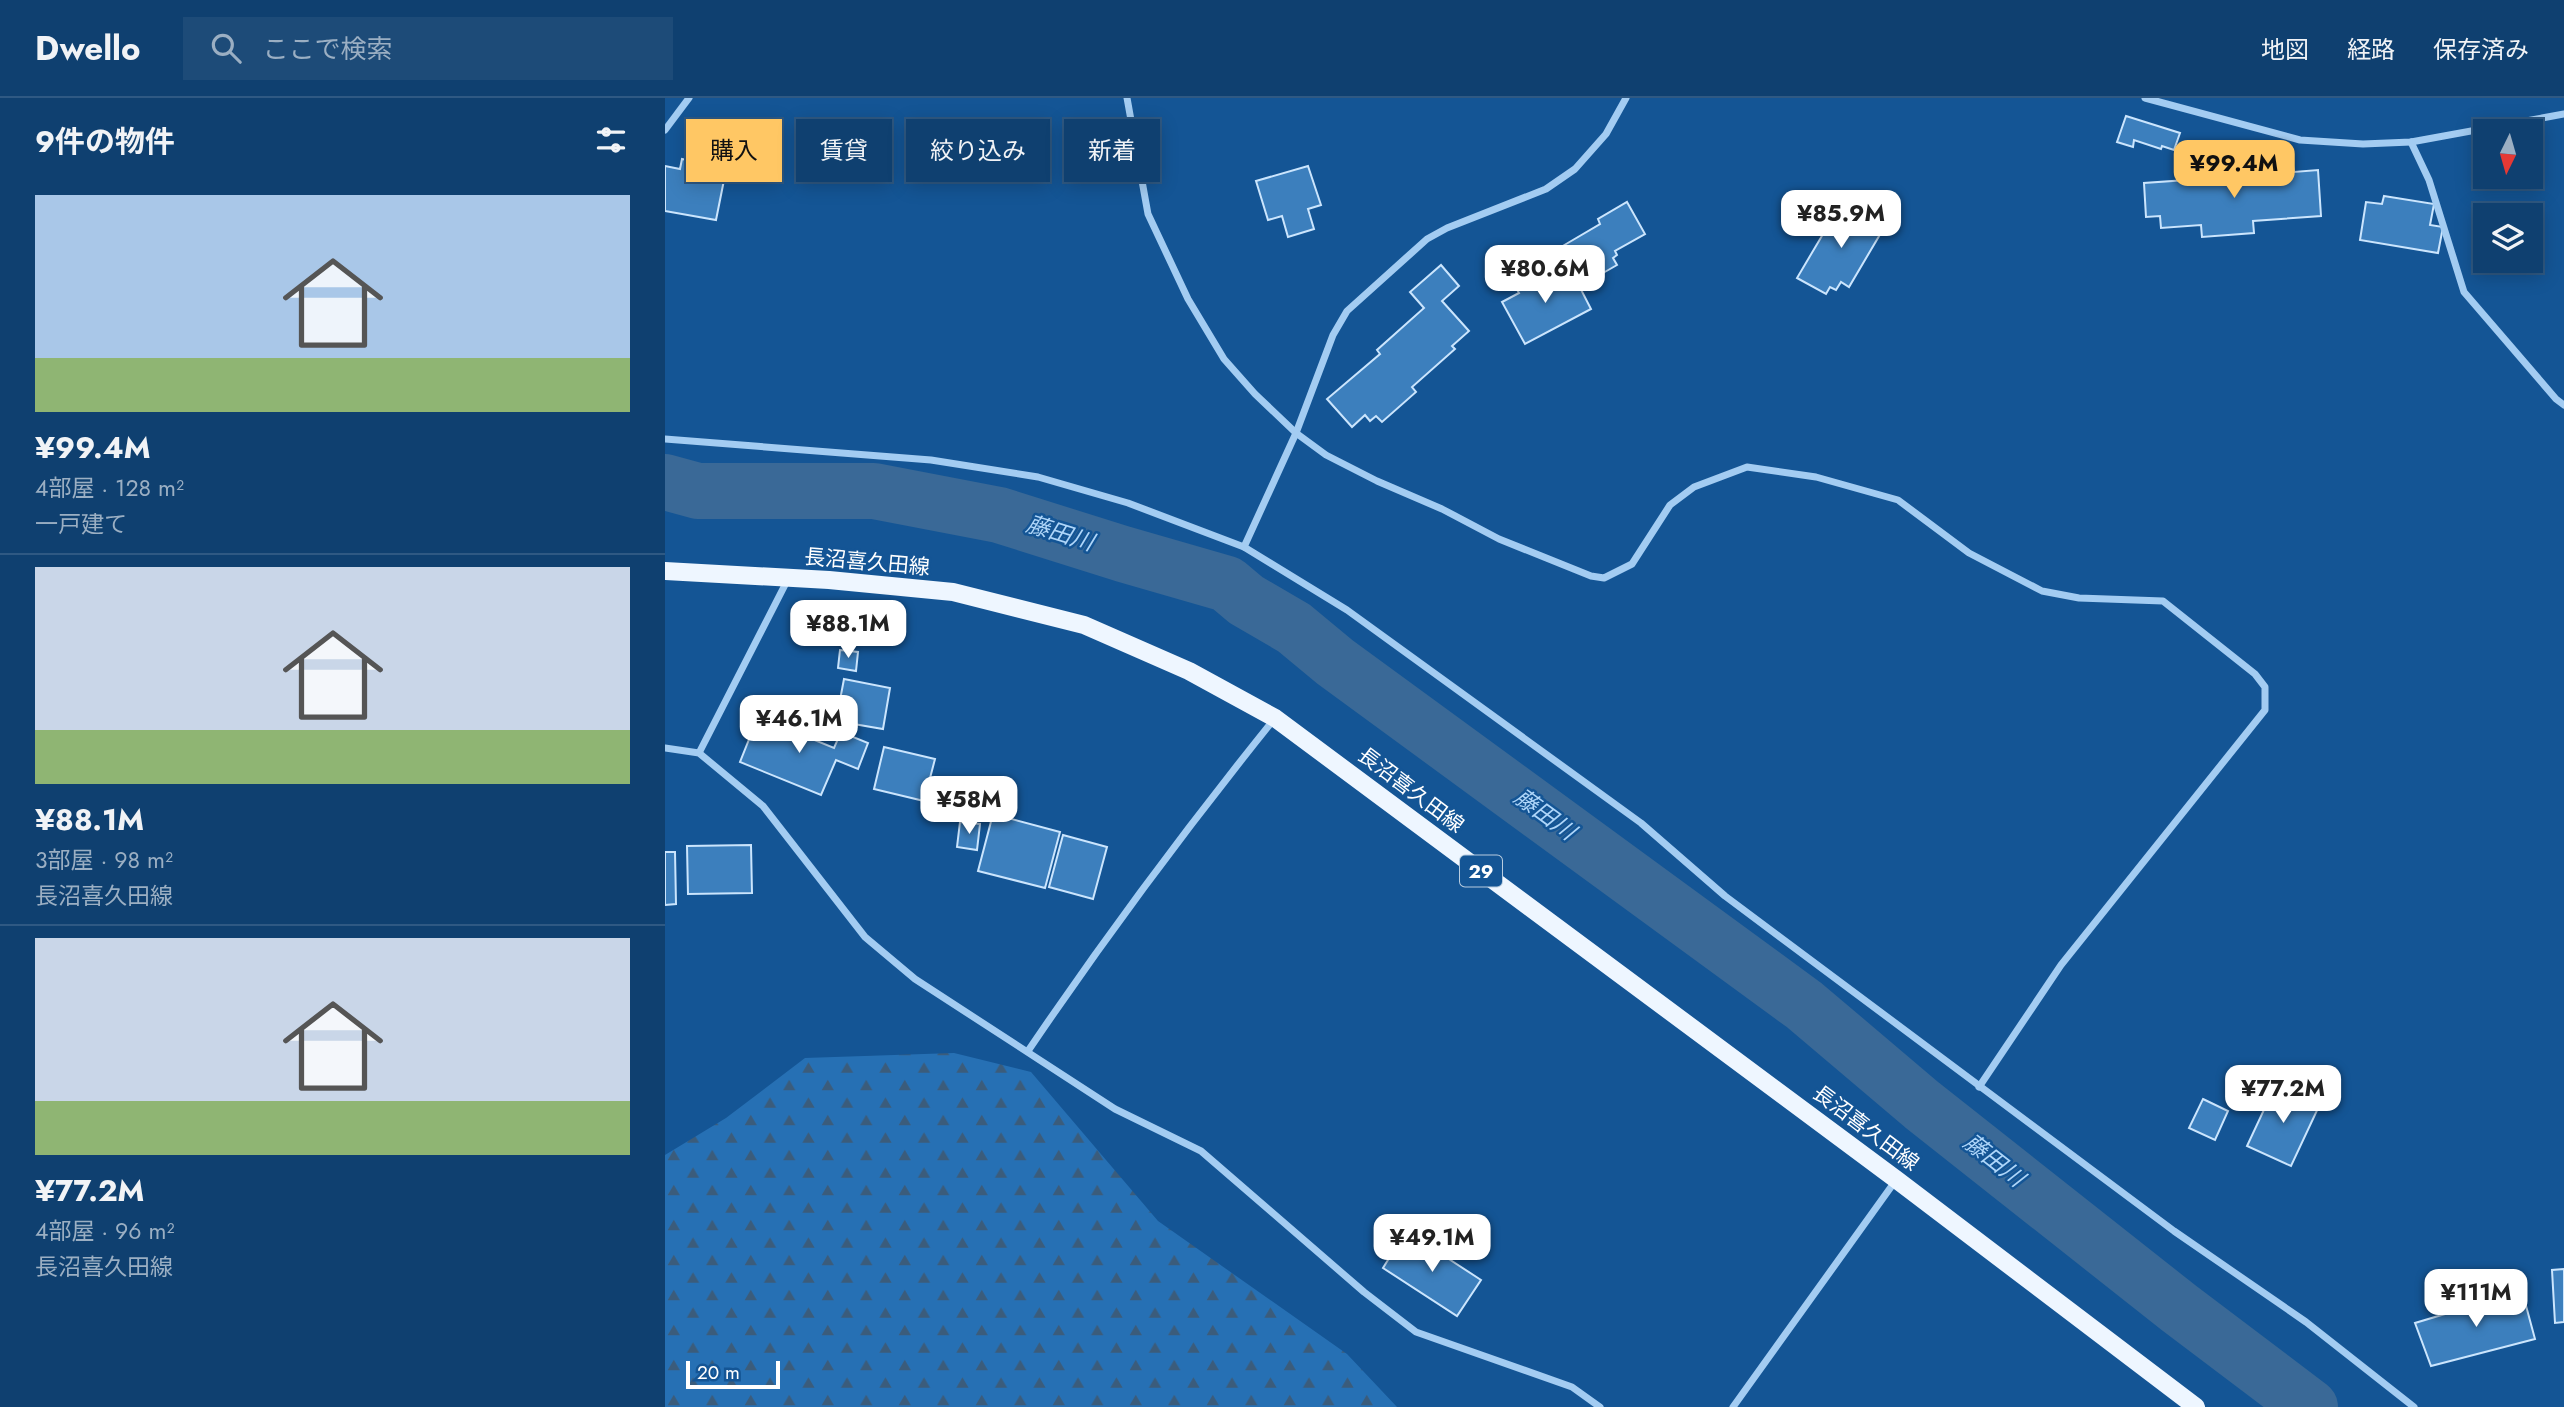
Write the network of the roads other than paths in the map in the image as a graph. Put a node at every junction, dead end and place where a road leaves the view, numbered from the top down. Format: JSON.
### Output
{"nodes":[{"id":1,"x":689,"y":98,"type":"edge"},
{"id":2,"x":1127,"y":98,"type":"edge"},
{"id":3,"x":1626,"y":98,"type":"edge"},
{"id":4,"x":2145,"y":98,"type":"edge"},
{"id":5,"x":2564,"y":114,"type":"edge"},
{"id":6,"x":665,"y":130,"type":"edge"},
{"id":7,"x":2410,"y":142,"type":"junction"},
{"id":8,"x":2564,"y":405,"type":"edge"},
{"id":9,"x":1296,"y":433,"type":"junction"},
{"id":10,"x":665,"y":439,"type":"edge"},
{"id":11,"x":1244,"y":547,"type":"junction"},
{"id":12,"x":665,"y":571,"type":"edge"},
{"id":13,"x":789,"y":578,"type":"junction"},
{"id":14,"x":1275,"y":718,"type":"junction"},
{"id":15,"x":665,"y":748,"type":"edge"},
{"id":16,"x":699,"y":753,"type":"junction"},
{"id":17,"x":1028,"y":1051,"type":"junction"},
{"id":18,"x":1979,"y":1087,"type":"junction"},
{"id":19,"x":1897,"y":1180,"type":"junction"},
{"id":20,"x":1600,"y":1407,"type":"edge"},
{"id":21,"x":1733,"y":1407,"type":"edge"},
{"id":22,"x":2196,"y":1407,"type":"edge"},
{"id":23,"x":2414,"y":1407,"type":"edge"}],
"edges":[{"from":1,"to":6,"type":"street"},
{"from":2,"to":9,"type":"street"},
{"from":3,"to":9,"type":"street"},
{"from":4,"to":7,"type":"street"},
{"from":5,"to":7,"type":"street"},
{"from":7,"to":8,"type":"street"},
{"from":9,"to":11,"type":"street"},
{"from":9,"to":18,"type":"street"},
{"from":10,"to":11,"type":"street"},
{"from":11,"to":18,"type":"street"},
{"from":12,"to":13,"type":"main road","name":"長沼喜久田線","number":"29"},
{"from":13,"to":14,"type":"main road","name":"長沼喜久田線","number":"29"},
{"from":13,"to":16,"type":"street"},
{"from":14,"to":17,"type":"street"},
{"from":14,"to":19,"type":"main road","name":"長沼喜久田線","number":"29"},
{"from":15,"to":16,"type":"street"},
{"from":16,"to":17,"type":"street"},
{"from":17,"to":20,"type":"street"},
{"from":18,"to":23,"type":"street"},
{"from":19,"to":21,"type":"street"},
{"from":19,"to":22,"type":"main road","name":"長沼喜久田線","number":"29"}]}
